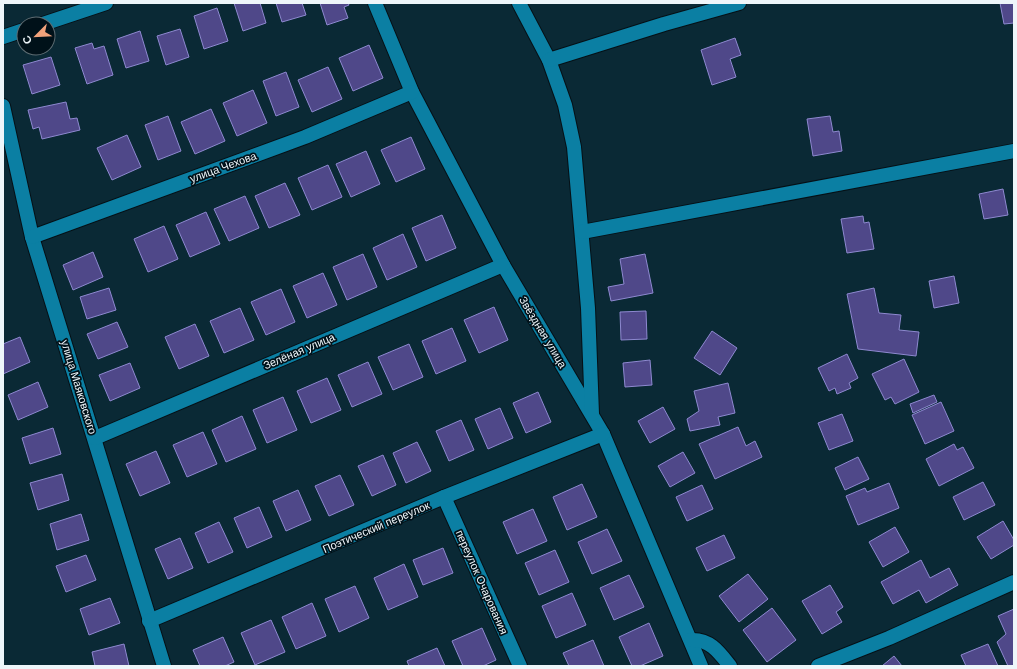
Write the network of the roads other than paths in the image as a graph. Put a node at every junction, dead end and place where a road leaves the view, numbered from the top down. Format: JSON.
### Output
{"nodes":[{"id":1,"x":106,"y":3,"type":"edge"},
{"id":2,"x":375,"y":3,"type":"edge"},
{"id":3,"x":519,"y":3,"type":"edge"},
{"id":4,"x":739,"y":3,"type":"edge"},
{"id":5,"x":56,"y":20,"type":"edge"},
{"id":6,"x":16,"y":33,"type":"edge"},
{"id":7,"x":3,"y":37,"type":"edge"},
{"id":8,"x":549,"y":60,"type":"junction"},
{"id":9,"x":412,"y":92,"type":"junction"},
{"id":10,"x":3,"y":106,"type":"edge"},
{"id":11,"x":1014,"y":151,"type":"edge"},
{"id":12,"x":582,"y":232,"type":"junction"},
{"id":13,"x":32,"y":237,"type":"junction"},
{"id":14,"x":502,"y":265,"type":"junction"},
{"id":15,"x":592,"y":415,"type":"junction"},
{"id":16,"x":603,"y":434,"type":"junction"},
{"id":17,"x":95,"y":438,"type":"junction"},
{"id":18,"x":444,"y":497,"type":"junction"},
{"id":19,"x":1014,"y":582,"type":"edge"},
{"id":20,"x":149,"y":621,"type":"junction"},
{"id":21,"x":691,"y":640,"type":"junction"},
{"id":22,"x":164,"y":666,"type":"edge"},
{"id":23,"x":520,"y":666,"type":"edge"},
{"id":24,"x":701,"y":666,"type":"edge"},
{"id":25,"x":730,"y":666,"type":"edge"},
{"id":26,"x":818,"y":666,"type":"edge"}],
"edges":[{"from":1,"to":5,"type":"street"},
{"from":2,"to":9,"type":"street","name":"Звёздная улица"},
{"from":3,"to":8,"type":"street"},
{"from":4,"to":8,"type":"street"},
{"from":6,"to":7,"type":"street"},
{"from":8,"to":12,"type":"street"},
{"from":9,"to":13,"type":"street","name":"улица Чехова"},
{"from":9,"to":14,"type":"street","name":"Звёздная улица"},
{"from":10,"to":13,"type":"street","name":"улица Маяковского"},
{"from":11,"to":12,"type":"street"},
{"from":12,"to":15,"type":"street"},
{"from":13,"to":17,"type":"street","name":"улица Маяковского"},
{"from":14,"to":15,"type":"street","name":"Звёздная улица"},
{"from":14,"to":17,"type":"street","name":"Зелёная улица"},
{"from":15,"to":16,"type":"street","name":"Звёздная улица"},
{"from":16,"to":18,"type":"street","name":"Поэтический переулок"},
{"from":16,"to":21,"type":"street","name":"Звёздная улица"},
{"from":17,"to":20,"type":"street","name":"улица Маяковского"},
{"from":18,"to":20,"type":"street","name":"Поэтический переулок"},
{"from":18,"to":23,"type":"street","name":"переулок Очарования"},
{"from":19,"to":26,"type":"street"},
{"from":20,"to":22,"type":"street","name":"улица Маяковского"},
{"from":21,"to":24,"type":"street","name":"Звёздная улица"},
{"from":21,"to":25,"type":"street"}]}
